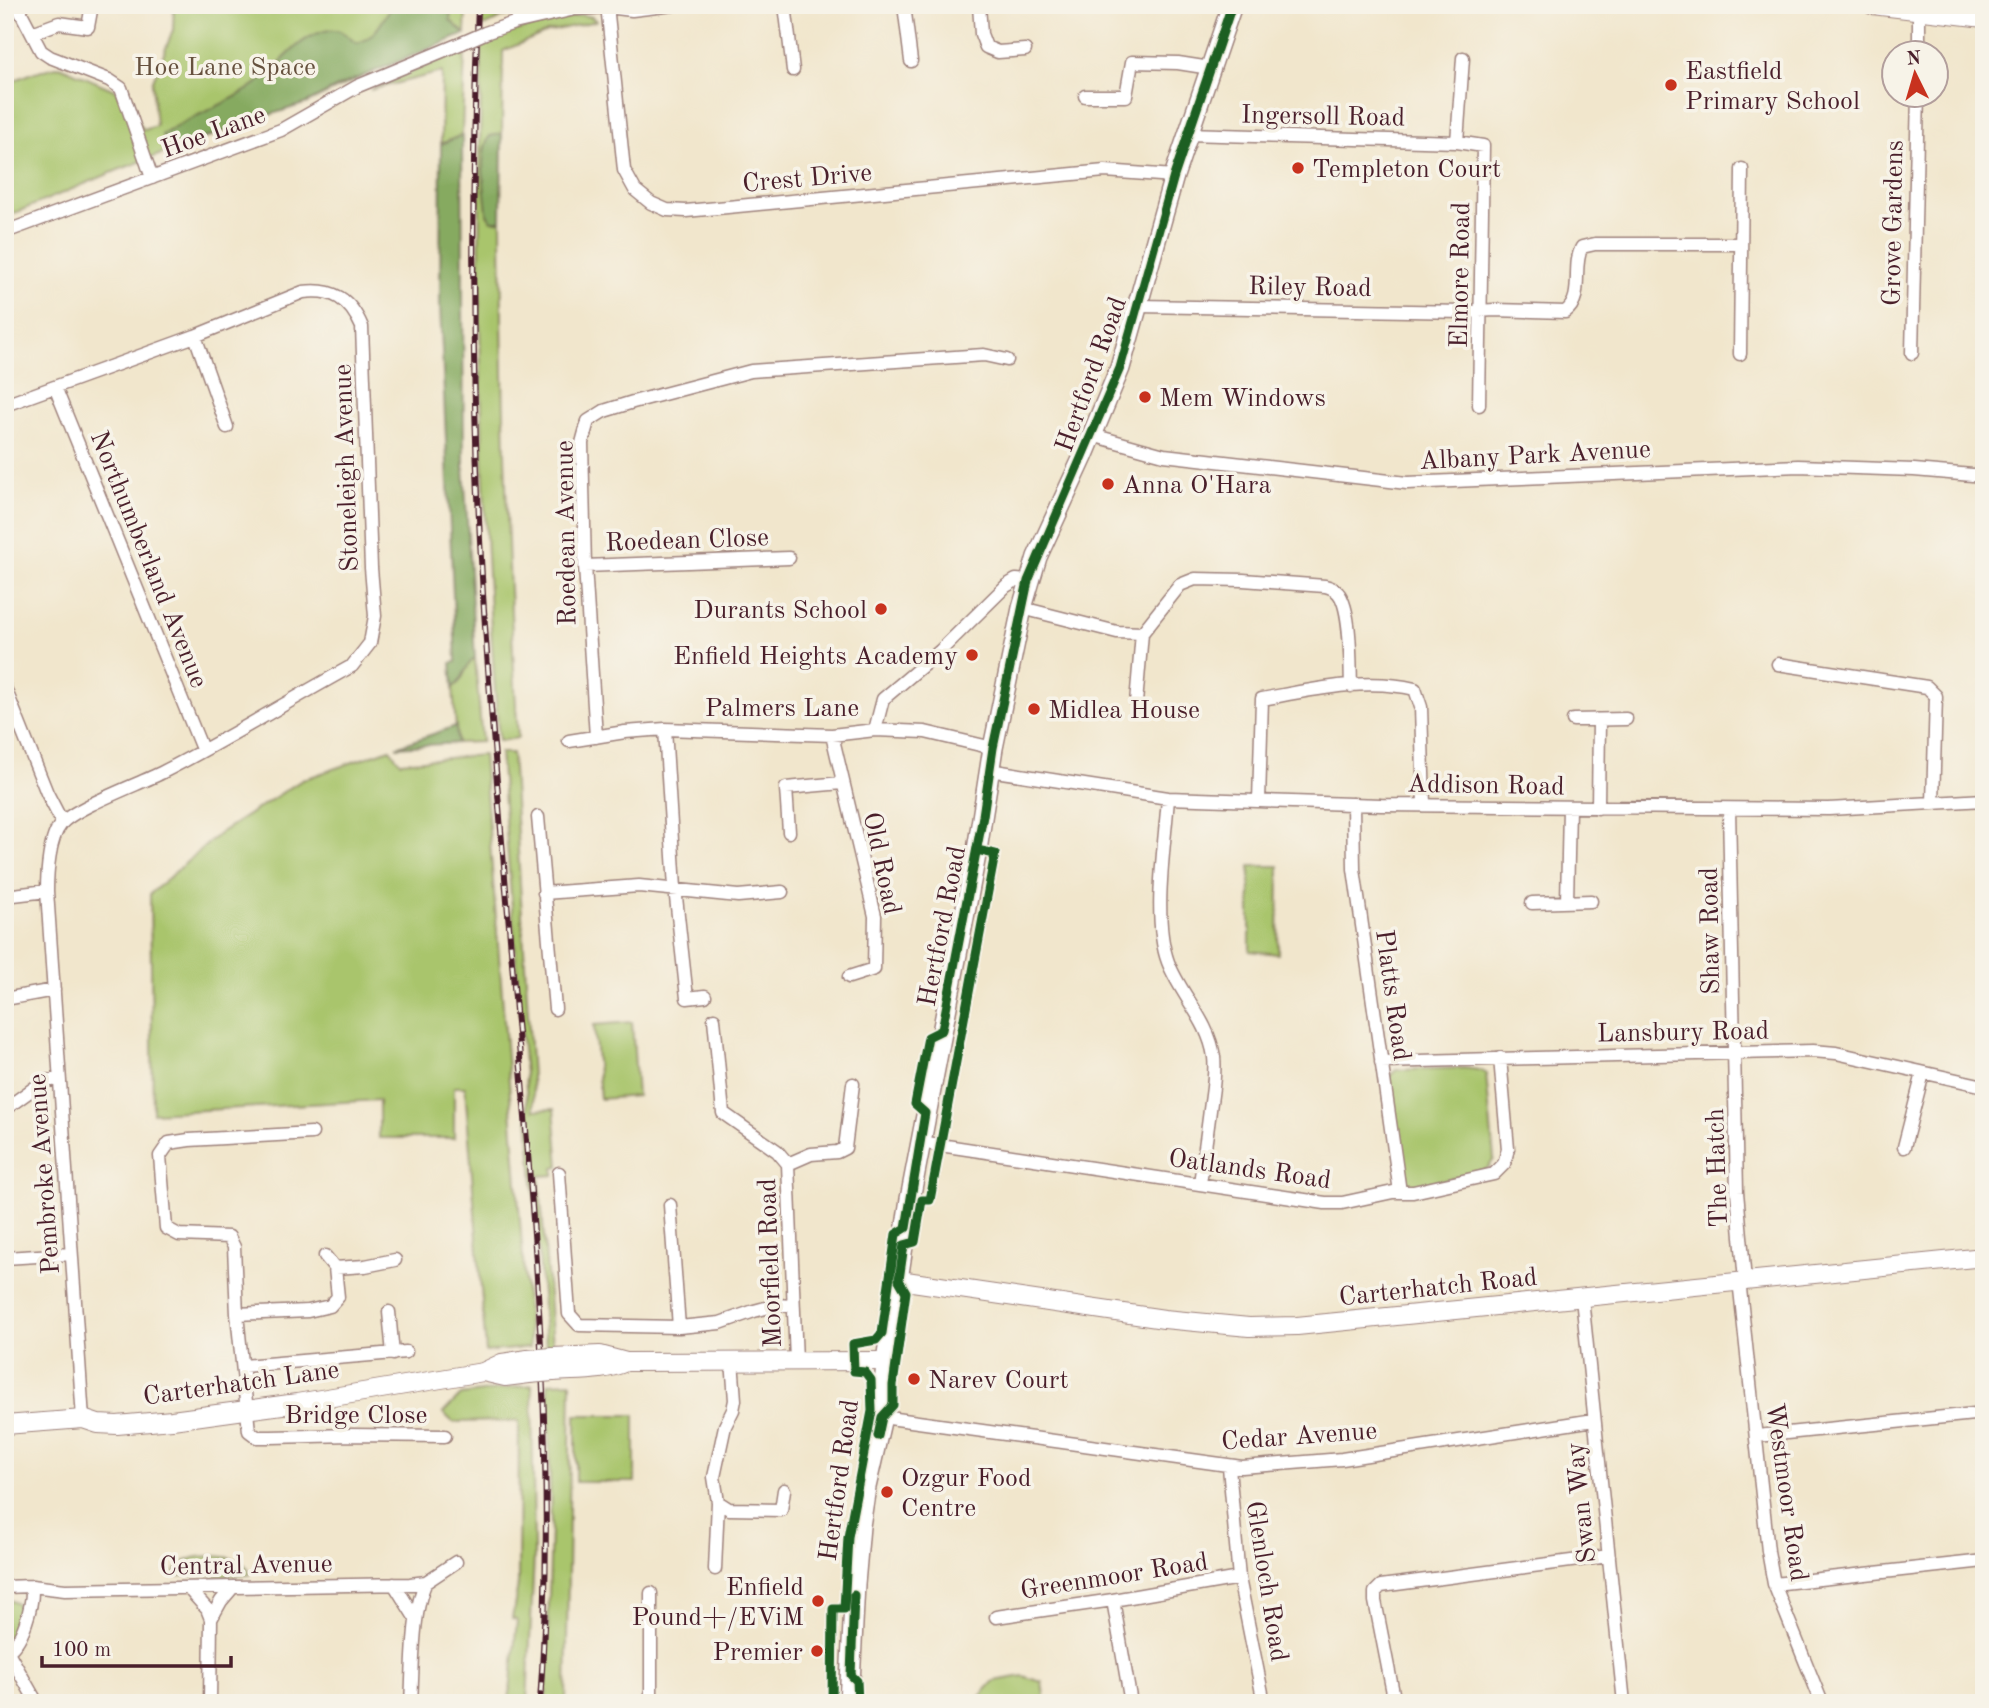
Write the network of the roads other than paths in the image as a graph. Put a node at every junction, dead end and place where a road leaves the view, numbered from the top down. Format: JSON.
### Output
{"nodes":[{"id":1,"x":17,"y":5,"type":"edge"},
{"id":2,"x":92,"y":5,"type":"edge"},
{"id":3,"x":673,"y":5,"type":"edge"},
{"id":4,"x":785,"y":5,"type":"edge"},
{"id":5,"x":904,"y":5,"type":"edge"},
{"id":6,"x":979,"y":5,"type":"edge"},
{"id":7,"x":1232,"y":5,"type":"edge"},
{"id":8,"x":1872,"y":5,"type":"edge"},
{"id":9,"x":608,"y":6,"type":"edge"},
{"id":10,"x":1919,"y":12,"type":"junction"},
{"id":11,"x":1984,"y":18,"type":"edge"},
{"id":12,"x":32,"y":33,"type":"junction"},
{"id":13,"x":1919,"y":38,"type":"edge"},
{"id":14,"x":1025,"y":50,"type":"dead end"},
{"id":15,"x":1463,"y":58,"type":"dead end"},
{"id":16,"x":911,"y":61,"type":"dead end"},
{"id":17,"x":1210,"y":68,"type":"junction"},
{"id":18,"x":793,"y":70,"type":"dead end"},
{"id":19,"x":1085,"y":96,"type":"dead end"},
{"id":20,"x":1918,"y":108,"type":"edge"},
{"id":21,"x":1187,"y":134,"type":"junction"},
{"id":22,"x":1457,"y":142,"type":"junction"},
{"id":23,"x":1483,"y":146,"type":"joint"},
{"id":24,"x":1742,"y":169,"type":"dead end"},
{"id":25,"x":1174,"y":176,"type":"junction"},
{"id":26,"x":152,"y":178,"type":"junction"},
{"id":27,"x":5,"y":232,"type":"edge"},
{"id":28,"x":1741,"y":244,"type":"junction"},
{"id":29,"x":1139,"y":306,"type":"junction"},
{"id":30,"x":1481,"y":312,"type":"junction"},
{"id":31,"x":195,"y":336,"type":"junction"},
{"id":32,"x":1912,"y":353,"type":"dead end"},
{"id":33,"x":1740,"y":354,"type":"dead end"},
{"id":34,"x":1007,"y":360,"type":"dead end"},
{"id":35,"x":55,"y":387,"type":"junction"},
{"id":36,"x":5,"y":405,"type":"edge"},
{"id":37,"x":1479,"y":405,"type":"dead end"},
{"id":38,"x":227,"y":427,"type":"dead end"},
{"id":39,"x":1092,"y":435,"type":"junction"},
{"id":40,"x":1984,"y":476,"type":"edge"},
{"id":41,"x":789,"y":558,"type":"dead end"},
{"id":42,"x":585,"y":566,"type":"junction"},
{"id":43,"x":1028,"y":581,"type":"junction"},
{"id":44,"x":1022,"y":608,"type":"junction"},
{"id":45,"x":1142,"y":633,"type":"junction"},
{"id":46,"x":1777,"y":664,"type":"dead end"},
{"id":47,"x":1351,"y":686,"type":"junction"},
{"id":48,"x":5,"y":688,"type":"edge"},
{"id":49,"x":1136,"y":703,"type":"dead end"},
{"id":50,"x":1626,"y":719,"type":"dead end"},
{"id":51,"x":1573,"y":720,"type":"dead end"},
{"id":52,"x":1599,"y":720,"type":"junction"},
{"id":53,"x":666,"y":729,"type":"junction"},
{"id":54,"x":875,"y":730,"type":"junction"},
{"id":55,"x":832,"y":735,"type":"junction"},
{"id":56,"x":596,"y":737,"type":"junction"},
{"id":57,"x":569,"y":741,"type":"dead end"},
{"id":58,"x":993,"y":748,"type":"junction"},
{"id":59,"x":202,"y":749,"type":"junction"},
{"id":60,"x":989,"y":770,"type":"junction"},
{"id":61,"x":842,"y":783,"type":"junction"},
{"id":62,"x":1168,"y":797,"type":"junction"},
{"id":63,"x":1984,"y":800,"type":"edge"},
{"id":64,"x":1259,"y":801,"type":"junction"},
{"id":65,"x":1933,"y":803,"type":"junction"},
{"id":66,"x":1353,"y":804,"type":"junction"},
{"id":67,"x":1424,"y":805,"type":"junction"},
{"id":68,"x":1569,"y":808,"type":"junction"},
{"id":69,"x":1598,"y":808,"type":"junction"},
{"id":70,"x":1729,"y":809,"type":"junction"},
{"id":71,"x":538,"y":817,"type":"dead end"},
{"id":72,"x":62,"y":822,"type":"junction"},
{"id":73,"x":789,"y":832,"type":"dead end"},
{"id":74,"x":675,"y":888,"type":"junction"},
{"id":75,"x":47,"y":891,"type":"junction"},
{"id":76,"x":782,"y":892,"type":"dead end"},
{"id":77,"x":544,"y":893,"type":"junction"},
{"id":78,"x":5,"y":896,"type":"edge"},
{"id":79,"x":1591,"y":901,"type":"dead end"},
{"id":80,"x":1567,"y":902,"type":"junction"},
{"id":81,"x":1532,"y":903,"type":"dead end"},
{"id":82,"x":849,"y":977,"type":"dead end"},
{"id":83,"x":54,"y":990,"type":"junction"},
{"id":84,"x":705,"y":996,"type":"dead end"},
{"id":85,"x":5,"y":999,"type":"edge"},
{"id":86,"x":555,"y":1009,"type":"dead end"},
{"id":87,"x":714,"y":1019,"type":"dead end"},
{"id":88,"x":1734,"y":1053,"type":"junction"},
{"id":89,"x":1500,"y":1058,"type":"junction"},
{"id":90,"x":1381,"y":1062,"type":"junction"},
{"id":91,"x":1923,"y":1073,"type":"junction"},
{"id":92,"x":60,"y":1079,"type":"junction"},
{"id":93,"x":853,"y":1084,"type":"dead end"},
{"id":94,"x":1984,"y":1086,"type":"edge"},
{"id":95,"x":5,"y":1109,"type":"edge"},
{"id":96,"x":312,"y":1133,"type":"dead end"},
{"id":97,"x":920,"y":1142,"type":"junction"},
{"id":98,"x":1905,"y":1147,"type":"dead end"},
{"id":99,"x":788,"y":1164,"type":"junction"},
{"id":100,"x":559,"y":1173,"type":"dead end"},
{"id":101,"x":1200,"y":1184,"type":"junction"},
{"id":102,"x":1400,"y":1192,"type":"junction"},
{"id":103,"x":670,"y":1205,"type":"dead end"},
{"id":104,"x":70,"y":1254,"type":"junction"},
{"id":105,"x":326,"y":1256,"type":"dead end"},
{"id":106,"x":1984,"y":1257,"type":"edge"},
{"id":107,"x":5,"y":1258,"type":"edge"},
{"id":108,"x":395,"y":1260,"type":"dead end"},
{"id":109,"x":335,"y":1268,"type":"junction"},
{"id":110,"x":899,"y":1280,"type":"junction"},
{"id":111,"x":1745,"y":1281,"type":"junction"},
{"id":112,"x":1582,"y":1298,"type":"junction"},
{"id":113,"x":792,"y":1306,"type":"junction"},
{"id":114,"x":389,"y":1312,"type":"dead end"},
{"id":115,"x":237,"y":1314,"type":"junction"},
{"id":116,"x":679,"y":1327,"type":"junction"},
{"id":117,"x":732,"y":1360,"type":"junction"},
{"id":118,"x":796,"y":1361,"type":"junction"},
{"id":119,"x":886,"y":1361,"type":"junction"},
{"id":120,"x":243,"y":1366,"type":"junction"},
{"id":121,"x":246,"y":1410,"type":"junction"},
{"id":122,"x":1984,"y":1413,"type":"edge"},
{"id":123,"x":883,"y":1417,"type":"junction"},
{"id":124,"x":83,"y":1419,"type":"junction"},
{"id":125,"x":1594,"y":1420,"type":"junction"},
{"id":126,"x":5,"y":1425,"type":"edge"},
{"id":127,"x":445,"y":1436,"type":"dead end"},
{"id":128,"x":1757,"y":1436,"type":"junction"},
{"id":129,"x":1229,"y":1466,"type":"junction"},
{"id":130,"x":784,"y":1490,"type":"dead end"},
{"id":131,"x":718,"y":1502,"type":"junction"},
{"id":132,"x":1609,"y":1556,"type":"junction"},
{"id":133,"x":1984,"y":1561,"type":"edge"},
{"id":134,"x":456,"y":1562,"type":"dead end"},
{"id":135,"x":715,"y":1569,"type":"dead end"},
{"id":136,"x":1240,"y":1578,"type":"junction"},
{"id":137,"x":426,"y":1583,"type":"junction"},
{"id":138,"x":394,"y":1584,"type":"junction"},
{"id":139,"x":1774,"y":1584,"type":"junction"},
{"id":140,"x":32,"y":1586,"type":"junction"},
{"id":141,"x":5,"y":1587,"type":"edge"},
{"id":142,"x":233,"y":1587,"type":"junction"},
{"id":143,"x":188,"y":1588,"type":"junction"},
{"id":144,"x":651,"y":1593,"type":"dead end"},
{"id":145,"x":1113,"y":1600,"type":"junction"},
{"id":146,"x":996,"y":1617,"type":"dead end"},
{"id":147,"x":211,"y":1619,"type":"junction"},
{"id":148,"x":416,"y":1619,"type":"junction"},
{"id":149,"x":7,"y":1652,"type":"edge"},
{"id":150,"x":37,"y":1703,"type":"edge"},
{"id":151,"x":210,"y":1703,"type":"edge"},
{"id":152,"x":411,"y":1703,"type":"edge"},
{"id":153,"x":651,"y":1703,"type":"edge"},
{"id":154,"x":849,"y":1703,"type":"edge"},
{"id":155,"x":1131,"y":1703,"type":"edge"},
{"id":156,"x":1264,"y":1703,"type":"edge"},
{"id":157,"x":1395,"y":1703,"type":"edge"},
{"id":158,"x":1624,"y":1703,"type":"edge"},
{"id":159,"x":1822,"y":1703,"type":"edge"}],
"edges":[{"from":1,"to":12,"type":"street"},
{"from":2,"to":12,"type":"street"},
{"from":3,"to":9,"type":"street","name":"Hoe Lane"},
{"from":4,"to":18,"type":"street"},
{"from":5,"to":16,"type":"street"},
{"from":6,"to":14,"type":"street"},
{"from":7,"to":17,"type":"main road","name":"Hertford Road"},
{"from":8,"to":10,"type":"street"},
{"from":9,"to":25,"type":"street","name":"Crest Drive"},
{"from":9,"to":26,"type":"street","name":"Hoe Lane","bridge":true},
{"from":10,"to":11,"type":"street"},
{"from":10,"to":13,"type":"street"},
{"from":12,"to":26,"type":"street"},
{"from":15,"to":22,"type":"street"},
{"from":17,"to":19,"type":"street"},
{"from":17,"to":21,"type":"main road","name":"Hertford Road"},
{"from":20,"to":32,"type":"street","name":"Grove Gardens"},
{"from":21,"to":22,"type":"street","name":"Ingersoll Road"},
{"from":21,"to":25,"type":"main road","name":"Hertford Road"},
{"from":22,"to":23,"type":"street","name":"Ingersoll Road"},
{"from":23,"to":30,"type":"street","name":"Elmore Road"},
{"from":24,"to":28,"type":"street"},
{"from":25,"to":29,"type":"main road","name":"Hertford Road"},
{"from":26,"to":27,"type":"street","name":"Hoe Lane"},
{"from":28,"to":30,"type":"street","name":"Riley Road"},
{"from":28,"to":33,"type":"street"},
{"from":29,"to":30,"type":"street","name":"Riley Road"},
{"from":29,"to":39,"type":"main road","name":"Hertford Road"},
{"from":30,"to":37,"type":"street","name":"Elmore Road"},
{"from":31,"to":35,"type":"street","name":"Stoneleigh Avenue"},
{"from":31,"to":38,"type":"street"},
{"from":31,"to":59,"type":"street","name":"Stoneleigh Avenue"},
{"from":34,"to":42,"type":"street","name":"Roedean Avenue"},
{"from":35,"to":36,"type":"street","name":"Stoneleigh Avenue"},
{"from":35,"to":59,"type":"street","name":"Northumberland Avenue"},
{"from":39,"to":40,"type":"street","name":"Albany Park Avenue"},
{"from":39,"to":43,"type":"main road","name":"Hertford Road"},
{"from":41,"to":42,"type":"street","name":"Roedean Close"},
{"from":42,"to":56,"type":"street","name":"Roedean Avenue"},
{"from":43,"to":44,"type":"main road","name":"Hertford Road"},
{"from":43,"to":54,"type":"street"},
{"from":44,"to":45,"type":"street"},
{"from":44,"to":58,"type":"main road","name":"Hertford Road"},
{"from":45,"to":47,"type":"street"},
{"from":45,"to":49,"type":"street"},
{"from":46,"to":65,"type":"street"},
{"from":47,"to":64,"type":"street"},
{"from":47,"to":67,"type":"street"},
{"from":48,"to":72,"type":"street"},
{"from":50,"to":52,"type":"street"},
{"from":51,"to":52,"type":"street"},
{"from":52,"to":69,"type":"street"},
{"from":53,"to":55,"type":"street","name":"Palmers Lane"},
{"from":53,"to":56,"type":"street","name":"Palmers Lane"},
{"from":53,"to":74,"type":"street"},
{"from":54,"to":55,"type":"street","name":"Palmers Lane"},
{"from":54,"to":58,"type":"street","name":"Palmers Lane"},
{"from":55,"to":61,"type":"street","name":"Old Road"},
{"from":56,"to":57,"type":"street","name":"Palmers Lane"},
{"from":58,"to":60,"type":"main road","name":"Hertford Road"},
{"from":59,"to":72,"type":"street","name":"Stoneleigh Avenue"},
{"from":60,"to":62,"type":"street","name":"Addison Road"},
{"from":60,"to":97,"type":"main road","name":"Hertford Road"},
{"from":61,"to":73,"type":"street","name":"Old Road"},
{"from":61,"to":82,"type":"street","name":"Old Road"},
{"from":62,"to":64,"type":"street","name":"Addison Road"},
{"from":62,"to":101,"type":"street"},
{"from":63,"to":65,"type":"street","name":"Addison Road"},
{"from":64,"to":66,"type":"street","name":"Addison Road"},
{"from":65,"to":70,"type":"street","name":"Addison Road"},
{"from":66,"to":67,"type":"street","name":"Addison Road"},
{"from":66,"to":90,"type":"street","name":"Platts Road"},
{"from":67,"to":68,"type":"street","name":"Addison Road"},
{"from":68,"to":69,"type":"street","name":"Addison Road"},
{"from":68,"to":80,"type":"street"},
{"from":69,"to":70,"type":"street","name":"Addison Road"},
{"from":70,"to":88,"type":"street","name":"Shaw Road"},
{"from":71,"to":77,"type":"street"},
{"from":72,"to":75,"type":"street","name":"Pembroke Avenue"},
{"from":74,"to":76,"type":"street"},
{"from":74,"to":77,"type":"street"},
{"from":74,"to":84,"type":"street"},
{"from":75,"to":78,"type":"street"},
{"from":75,"to":83,"type":"street","name":"Pembroke Avenue"},
{"from":77,"to":86,"type":"street"},
{"from":79,"to":80,"type":"street"},
{"from":80,"to":81,"type":"street"},
{"from":83,"to":85,"type":"street"},
{"from":83,"to":92,"type":"street","name":"Pembroke Avenue"},
{"from":87,"to":99,"type":"street","name":"Moorfield Road"},
{"from":88,"to":89,"type":"street","name":"Lansbury Road"},
{"from":88,"to":91,"type":"street","name":"Lansbury Road"},
{"from":88,"to":111,"type":"street","name":"The Hatch"},
{"from":89,"to":90,"type":"street","name":"Lansbury Road"},
{"from":89,"to":102,"type":"street","name":"Oatlands Road"},
{"from":90,"to":102,"type":"street","name":"Platts Road"},
{"from":91,"to":94,"type":"street","name":"Lansbury Road"},
{"from":91,"to":98,"type":"street"},
{"from":92,"to":95,"type":"street"},
{"from":92,"to":104,"type":"street","name":"Pembroke Avenue"},
{"from":93,"to":99,"type":"street","name":"Moorfield Road"},
{"from":96,"to":115,"type":"street"},
{"from":97,"to":101,"type":"street","name":"Oatlands Road"},
{"from":97,"to":110,"type":"main road","name":"Hertford Road"},
{"from":99,"to":113,"type":"street","name":"Moorfield Road"},
{"from":100,"to":116,"type":"street"},
{"from":101,"to":102,"type":"street","name":"Oatlands Road"},
{"from":103,"to":116,"type":"street"},
{"from":104,"to":107,"type":"street"},
{"from":104,"to":124,"type":"street","name":"Pembroke Avenue"},
{"from":105,"to":109,"type":"street"},
{"from":106,"to":111,"type":"street","name":"Carterhatch Road"},
{"from":108,"to":109,"type":"street"},
{"from":109,"to":115,"type":"street"},
{"from":110,"to":112,"type":"street","name":"Carterhatch Road"},
{"from":110,"to":119,"type":"main road","name":"Hertford Road"},
{"from":111,"to":112,"type":"street","name":"Carterhatch Road"},
{"from":111,"to":128,"type":"street","name":"Westmoor Road"},
{"from":112,"to":125,"type":"street","name":"Swan Way"},
{"from":113,"to":116,"type":"street"},
{"from":113,"to":118,"type":"street","name":"Moorfield Road"},
{"from":114,"to":120,"type":"street","name":"Carterhatch Lane"},
{"from":115,"to":120,"type":"street"},
{"from":117,"to":118,"type":"street","name":"Carterhatch Lane"},
{"from":117,"to":121,"type":"street","name":"Carterhatch Lane","bridge":true},
{"from":117,"to":131,"type":"street"},
{"from":118,"to":119,"type":"street","name":"Carterhatch Lane"},
{"from":119,"to":123,"type":"main road","name":"Hertford Road"},
{"from":120,"to":121,"type":"street"},
{"from":121,"to":124,"type":"street","name":"Carterhatch Lane"},
{"from":121,"to":127,"type":"street","name":"Bridge Close"},
{"from":122,"to":128,"type":"street"},
{"from":123,"to":129,"type":"street","name":"Cedar Avenue"},
{"from":123,"to":154,"type":"main road","name":"Hertford Road"},
{"from":124,"to":126,"type":"street","name":"Carterhatch Lane"},
{"from":125,"to":129,"type":"street","name":"Cedar Avenue"},
{"from":125,"to":132,"type":"street","name":"Swan Way"},
{"from":128,"to":139,"type":"street","name":"Westmoor Road"},
{"from":129,"to":136,"type":"street","name":"Glenloch Road"},
{"from":130,"to":131,"type":"street"},
{"from":131,"to":135,"type":"street"},
{"from":132,"to":157,"type":"street"},
{"from":132,"to":158,"type":"street","name":"Swan Way"},
{"from":133,"to":139,"type":"street"},
{"from":134,"to":137,"type":"street"},
{"from":136,"to":145,"type":"street","name":"Greenmoor Road"},
{"from":136,"to":156,"type":"street","name":"Glenloch Road"},
{"from":137,"to":138,"type":"street","name":"Central Avenue"},
{"from":137,"to":148,"type":"street"},
{"from":138,"to":142,"type":"street","name":"Central Avenue"},
{"from":138,"to":148,"type":"street"},
{"from":139,"to":159,"type":"street","name":"Westmoor Road"},
{"from":140,"to":141,"type":"street","name":"Central Avenue"},
{"from":140,"to":143,"type":"street","name":"Central Avenue"},
{"from":140,"to":149,"type":"street"},
{"from":142,"to":143,"type":"street","name":"Central Avenue"},
{"from":142,"to":147,"type":"street"},
{"from":143,"to":147,"type":"street"},
{"from":144,"to":153,"type":"street"},
{"from":145,"to":146,"type":"street","name":"Greenmoor Road"},
{"from":145,"to":155,"type":"street"},
{"from":147,"to":151,"type":"street"},
{"from":148,"to":152,"type":"street"},
{"from":149,"to":150,"type":"street"}]}
